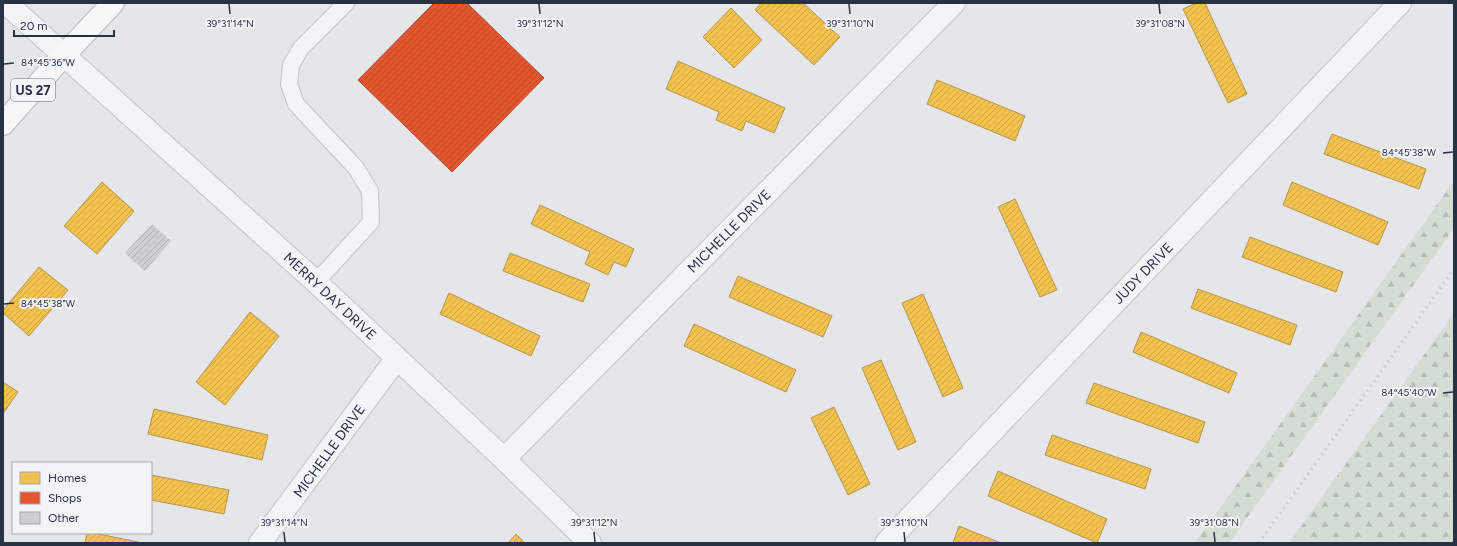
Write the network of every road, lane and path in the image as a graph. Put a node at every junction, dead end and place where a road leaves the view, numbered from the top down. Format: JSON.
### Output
{"nodes":[{"id":1,"x":6,"y":3,"type":"edge"},
{"id":2,"x":113,"y":3,"type":"edge"},
{"id":3,"x":346,"y":3,"type":"edge"},
{"id":4,"x":954,"y":3,"type":"edge"},
{"id":5,"x":1400,"y":3,"type":"edge"},
{"id":6,"x":64,"y":56,"type":"junction"},
{"id":7,"x":3,"y":124,"type":"edge"},
{"id":8,"x":316,"y":282,"type":"junction"},
{"id":9,"x":397,"y":358,"type":"junction"},
{"id":10,"x":504,"y":459,"type":"junction"},
{"id":11,"x":270,"y":539,"type":"edge"},
{"id":12,"x":590,"y":543,"type":"edge"},
{"id":13,"x":886,"y":543,"type":"edge"}],
"edges":[{"from":1,"to":6,"type":"street","name":"MERRY DAY DRIVE"},
{"from":2,"to":6,"type":"highway","number":"US 27"},
{"from":3,"to":8,"type":"lane"},
{"from":4,"to":10,"type":"street","name":"MICHELLE DRIVE"},
{"from":5,"to":13,"type":"street","name":"JUDY DRIVE"},
{"from":6,"to":7,"type":"highway","number":"US 27"},
{"from":6,"to":8,"type":"street","name":"MERRY DAY DRIVE"},
{"from":8,"to":9,"type":"street","name":"MERRY DAY DRIVE"},
{"from":9,"to":10,"type":"street","name":"MERRY DAY DRIVE"},
{"from":9,"to":11,"type":"street","name":"MICHELLE DRIVE"},
{"from":10,"to":12,"type":"street","name":"MERRY DAY DRIVE"}]}
